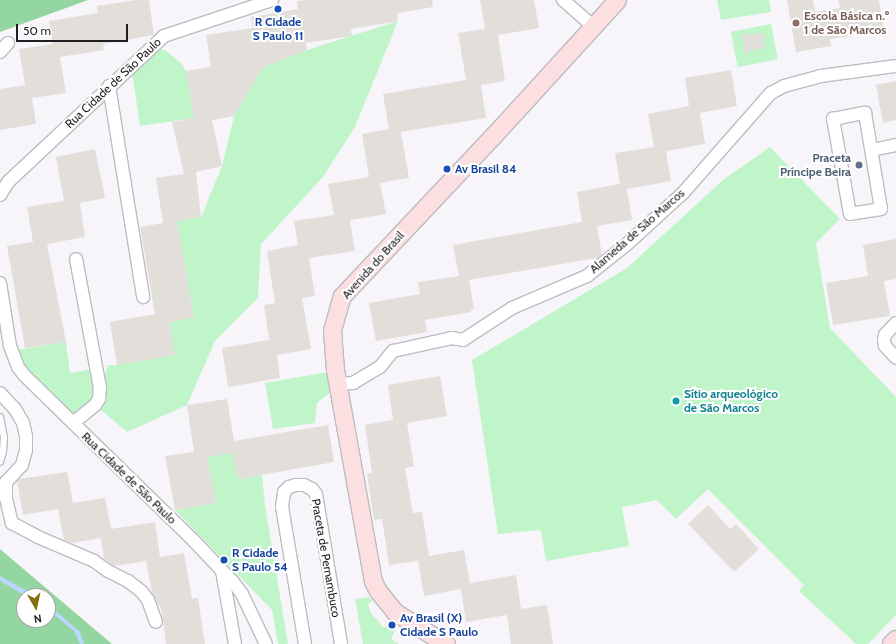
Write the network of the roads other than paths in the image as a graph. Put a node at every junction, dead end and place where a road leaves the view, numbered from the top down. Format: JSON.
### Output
{"nodes":[{"id":1,"x":272,"y":0,"type":"edge"},
{"id":2,"x":563,"y":0,"type":"edge"},
{"id":3,"x":617,"y":0,"type":"edge"},
{"id":4,"x":593,"y":26,"type":"junction"},
{"id":5,"x":896,"y":66,"type":"edge"},
{"id":6,"x":109,"y":86,"type":"junction"},
{"id":7,"x":896,"y":145,"type":"edge"},
{"id":8,"x":872,"y":150,"type":"junction"},
{"id":9,"x":0,"y":195,"type":"edge"},
{"id":10,"x":76,"y":260,"type":"dead end"},
{"id":11,"x":0,"y":283,"type":"edge"},
{"id":12,"x":143,"y":297,"type":"dead end"},
{"id":13,"x":2,"y":309,"type":"edge"},
{"id":14,"x":896,"y":323,"type":"edge"},
{"id":15,"x":896,"y":358,"type":"edge"},
{"id":16,"x":338,"y":384,"type":"junction"},
{"id":17,"x":0,"y":393,"type":"edge"},
{"id":18,"x":0,"y":417,"type":"edge"},
{"id":19,"x":72,"y":423,"type":"junction"},
{"id":20,"x":0,"y":462,"type":"edge"},
{"id":21,"x":222,"y":571,"type":"junction"},
{"id":22,"x":156,"y":622,"type":"dead end"},
{"id":23,"x":896,"y":639,"type":"edge"},
{"id":24,"x":235,"y":644,"type":"edge"},
{"id":25,"x":266,"y":644,"type":"edge"},
{"id":26,"x":305,"y":644,"type":"edge"},
{"id":27,"x":341,"y":644,"type":"edge"},
{"id":28,"x":445,"y":644,"type":"edge"},
{"id":29,"x":891,"y":644,"type":"edge"}],
"edges":[{"from":1,"to":6,"type":"street","name":"Rua Cidade de São Paulo"},
{"from":2,"to":4,"type":"street"},
{"from":3,"to":4,"type":"street","name":"Avenida do Brasil"},
{"from":4,"to":16,"type":"street","name":"Avenida do Brasil"},
{"from":5,"to":16,"type":"street","name":"Alameda de São Marcos"},
{"from":6,"to":9,"type":"street","name":"Rua Cidade de São Paulo"},
{"from":6,"to":12,"type":"street"},
{"from":7,"to":8,"type":"street"},
{"from":8,"to":8,"type":"street"},
{"from":10,"to":19,"type":"street"},
{"from":11,"to":13,"type":"street","name":"Rua Cidade de São Paulo"},
{"from":13,"to":19,"type":"street","name":"Rua Cidade de São Paulo"},
{"from":14,"to":15,"type":"street"},
{"from":16,"to":28,"type":"street","name":"Avenida do Brasil"},
{"from":17,"to":22,"type":"street"},
{"from":18,"to":20,"type":"lane"},
{"from":19,"to":21,"type":"street","name":"Rua Cidade de São Paulo"},
{"from":21,"to":24,"type":"street"},
{"from":21,"to":25,"type":"street","name":"Rua Cidade de São Paulo"},
{"from":23,"to":29,"type":"street"},
{"from":26,"to":27,"type":"street","name":"Praceta de Pernambuco"}]}
